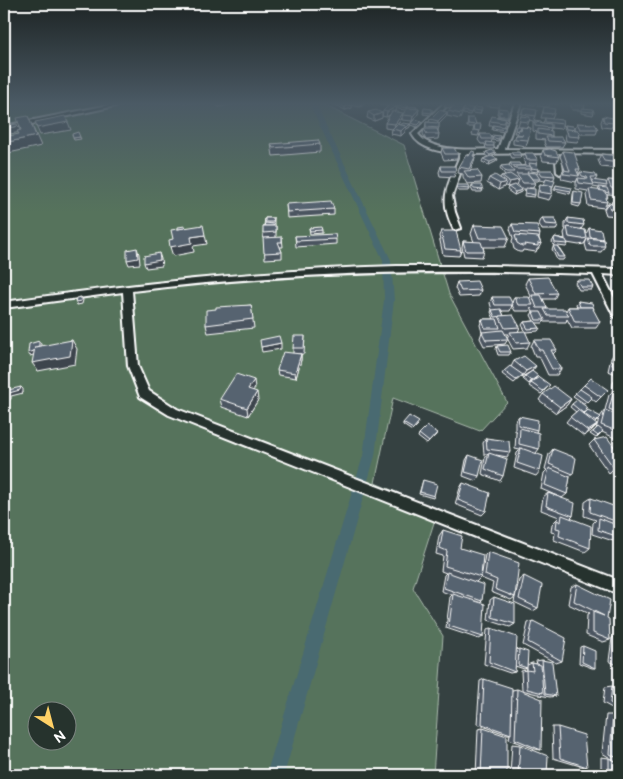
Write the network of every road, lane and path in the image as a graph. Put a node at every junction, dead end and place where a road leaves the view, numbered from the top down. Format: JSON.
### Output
{"nodes":[{"id":1,"x":420,"y":139,"type":"edge"},
{"id":2,"x":505,"y":139,"type":"edge"},
{"id":3,"x":501,"y":150,"type":"junction"},
{"id":4,"x":465,"y":151,"type":"junction"},
{"id":5,"x":553,"y":151,"type":"junction"},
{"id":6,"x":619,"y":152,"type":"edge"},
{"id":7,"x":560,"y":172,"type":"dead end"},
{"id":8,"x":457,"y":228,"type":"dead end"},
{"id":9,"x":596,"y":272,"type":"junction"},
{"id":10,"x":619,"y":272,"type":"edge"},
{"id":11,"x":126,"y":289,"type":"junction"},
{"id":12,"x":4,"y":305,"type":"edge"},
{"id":13,"x":619,"y":316,"type":"edge"},
{"id":14,"x":619,"y":587,"type":"edge"}],
"edges":[{"from":1,"to":4,"type":"street"},
{"from":2,"to":3,"type":"street"},
{"from":3,"to":4,"type":"street"},
{"from":3,"to":5,"type":"street"},
{"from":4,"to":8,"type":"street"},
{"from":5,"to":6,"type":"street"},
{"from":5,"to":7,"type":"street"},
{"from":9,"to":10,"type":"street"},
{"from":9,"to":11,"type":"street"},
{"from":9,"to":13,"type":"street"},
{"from":11,"to":12,"type":"street"},
{"from":11,"to":14,"type":"street"}]}
